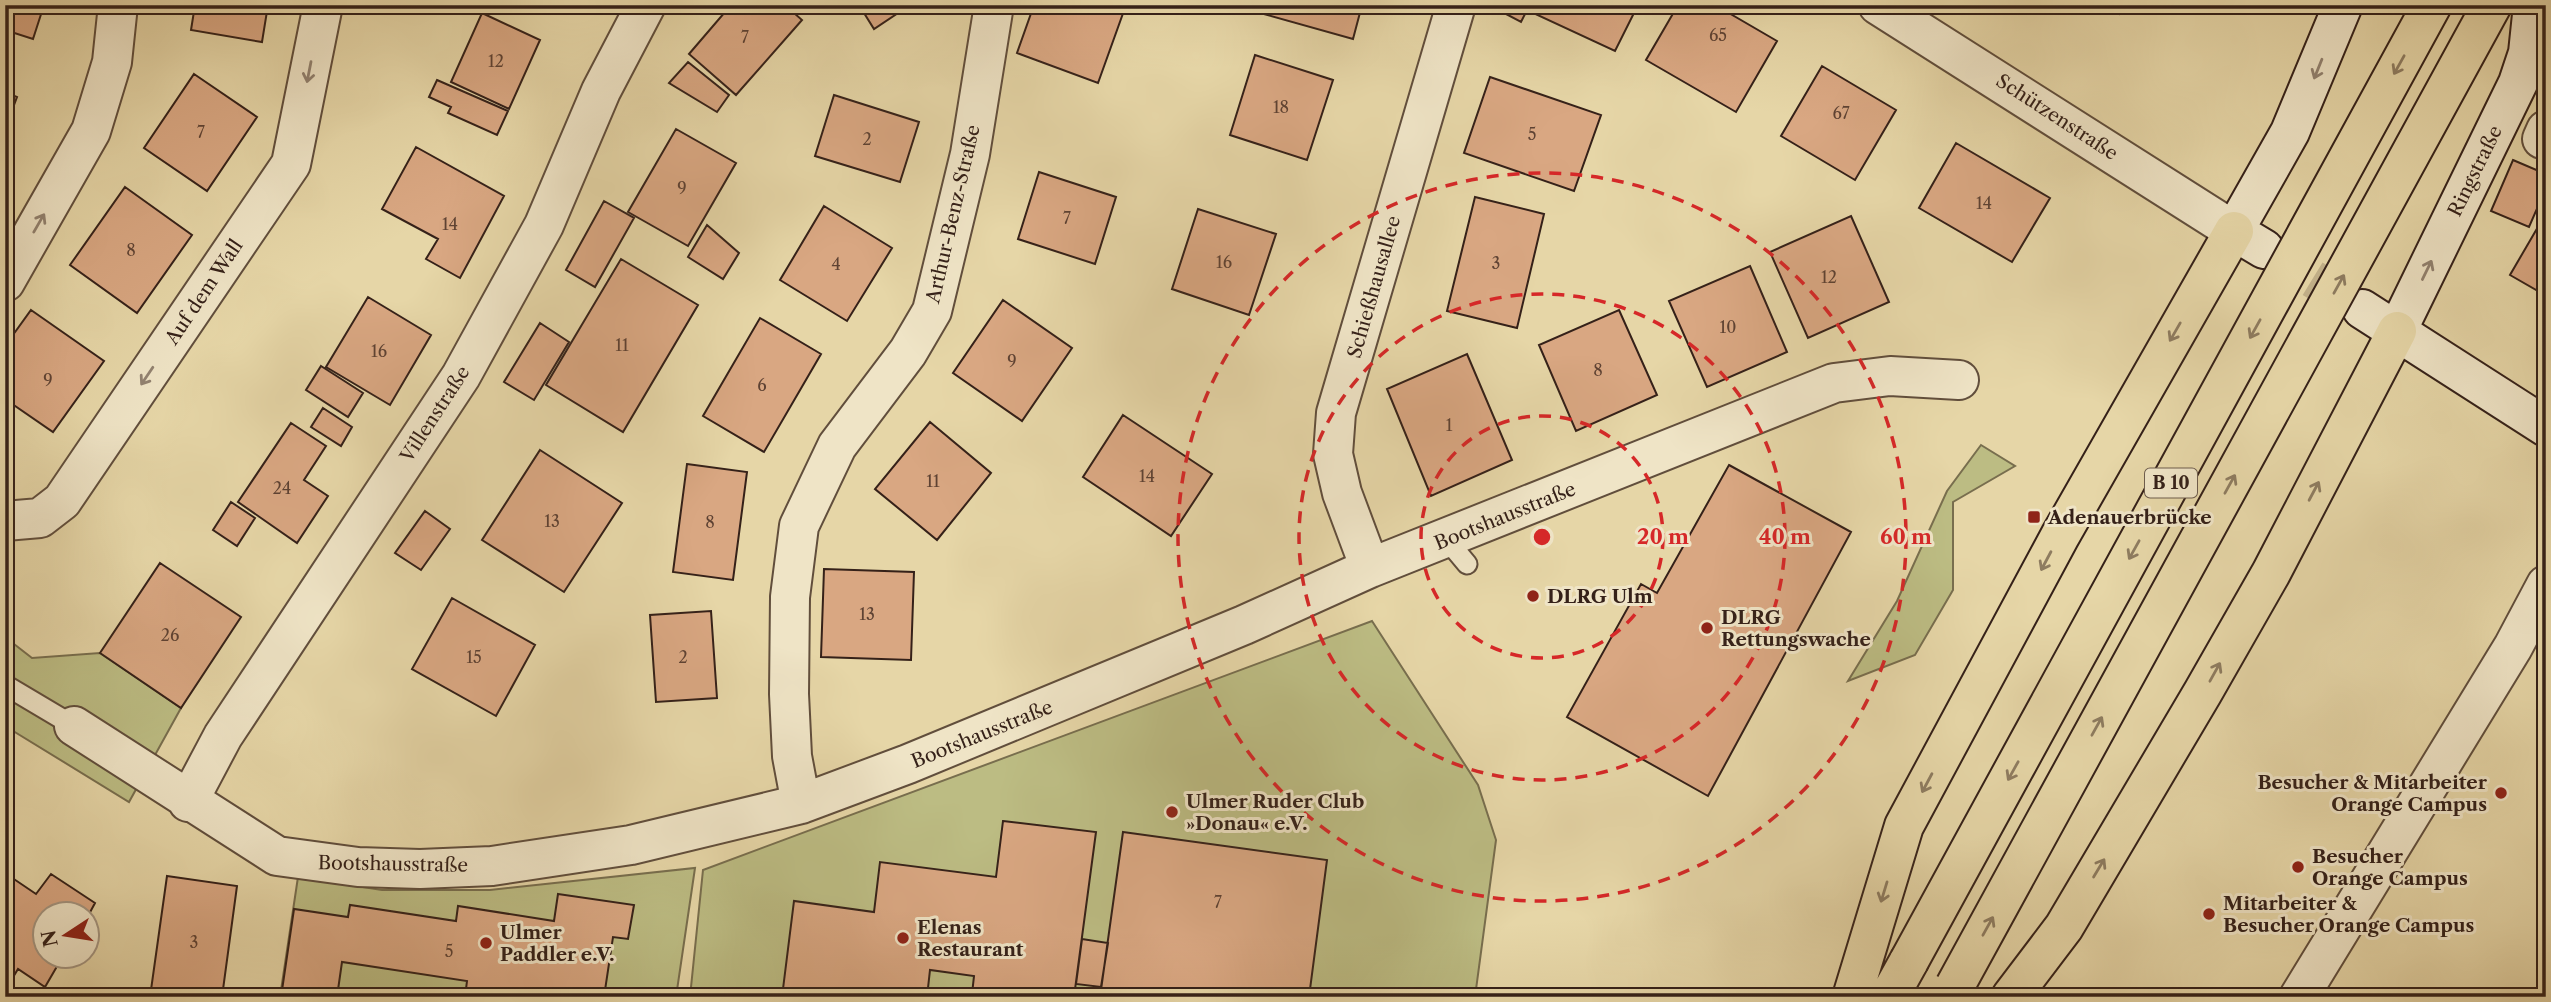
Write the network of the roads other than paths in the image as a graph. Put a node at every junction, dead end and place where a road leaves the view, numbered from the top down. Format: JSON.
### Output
{"nodes":[{"id":1,"x":118,"y":5,"type":"edge"},
{"id":2,"x":323,"y":5,"type":"edge"},
{"id":3,"x":646,"y":5,"type":"edge"},
{"id":4,"x":995,"y":5,"type":"edge"},
{"id":5,"x":1456,"y":5,"type":"edge"},
{"id":6,"x":1878,"y":5,"type":"edge"},
{"id":7,"x":2343,"y":5,"type":"edge"},
{"id":8,"x":2432,"y":5,"type":"edge"},
{"id":9,"x":2492,"y":5,"type":"edge"},
{"id":10,"x":2533,"y":5,"type":"edge"},
{"id":11,"x":2249,"y":240,"type":"junction"},
{"id":12,"x":5,"y":282,"type":"edge"},
{"id":13,"x":2362,"y":309,"type":"tunnel mouth"},
{"id":14,"x":2397,"y":331,"type":"junction"},
{"id":15,"x":1959,"y":380,"type":"dead end"},
{"id":16,"x":2546,"y":426,"type":"edge"},
{"id":17,"x":5,"y":521,"type":"edge"},
{"id":18,"x":1370,"y":568,"type":"junction"},
{"id":19,"x":2546,"y":585,"type":"edge"},
{"id":20,"x":5,"y":685,"type":"edge"},
{"id":21,"x":72,"y":725,"type":"joint"},
{"id":22,"x":188,"y":802,"type":"junction"},
{"id":23,"x":801,"y":804,"type":"junction"},
{"id":24,"x":1952,"y":991,"type":"edge"},
{"id":25,"x":1852,"y":997,"type":"edge"},
{"id":26,"x":1889,"y":997,"type":"edge"},
{"id":27,"x":2011,"y":997,"type":"edge"},
{"id":28,"x":2299,"y":997,"type":"edge"}],
"edges":[{"from":12,"to":1,"type":"street","one_way":true},
{"from":2,"to":17,"type":"street","name":"Auf dem Wall","one_way":true},
{"from":3,"to":22,"type":"street","name":"Villenstraße"},
{"from":4,"to":23,"type":"street","name":"Arthur-Benz-Straße"},
{"from":5,"to":18,"type":"street","name":"Schießhausallee"},
{"from":6,"to":11,"type":"street","name":"Schützenstraße"},
{"from":7,"to":11,"type":"street","one_way":true},
{"from":8,"to":26,"type":"highway","number":"B 10","one_way":true,"bridge":true},
{"from":24,"to":9,"type":"highway","number":"B 10","one_way":true,"bridge":true},
{"from":14,"to":10,"type":"street","name":"Ringstraße","one_way":true},
{"from":11,"to":25,"type":"highway","one_way":true},
{"from":13,"to":14,"type":"street"},
{"from":14,"to":16,"type":"street"},
{"from":27,"to":14,"type":"highway","one_way":true},
{"from":15,"to":18,"type":"street","name":"Bootshausstraße"},
{"from":18,"to":23,"type":"street","name":"Bootshausstraße"},
{"from":19,"to":28,"type":"street"},
{"from":20,"to":21,"type":"lane","name":"Bootshausstraße"},
{"from":21,"to":22,"type":"street","name":"Bootshausstraße"},
{"from":22,"to":23,"type":"street","name":"Bootshausstraße"}]}
